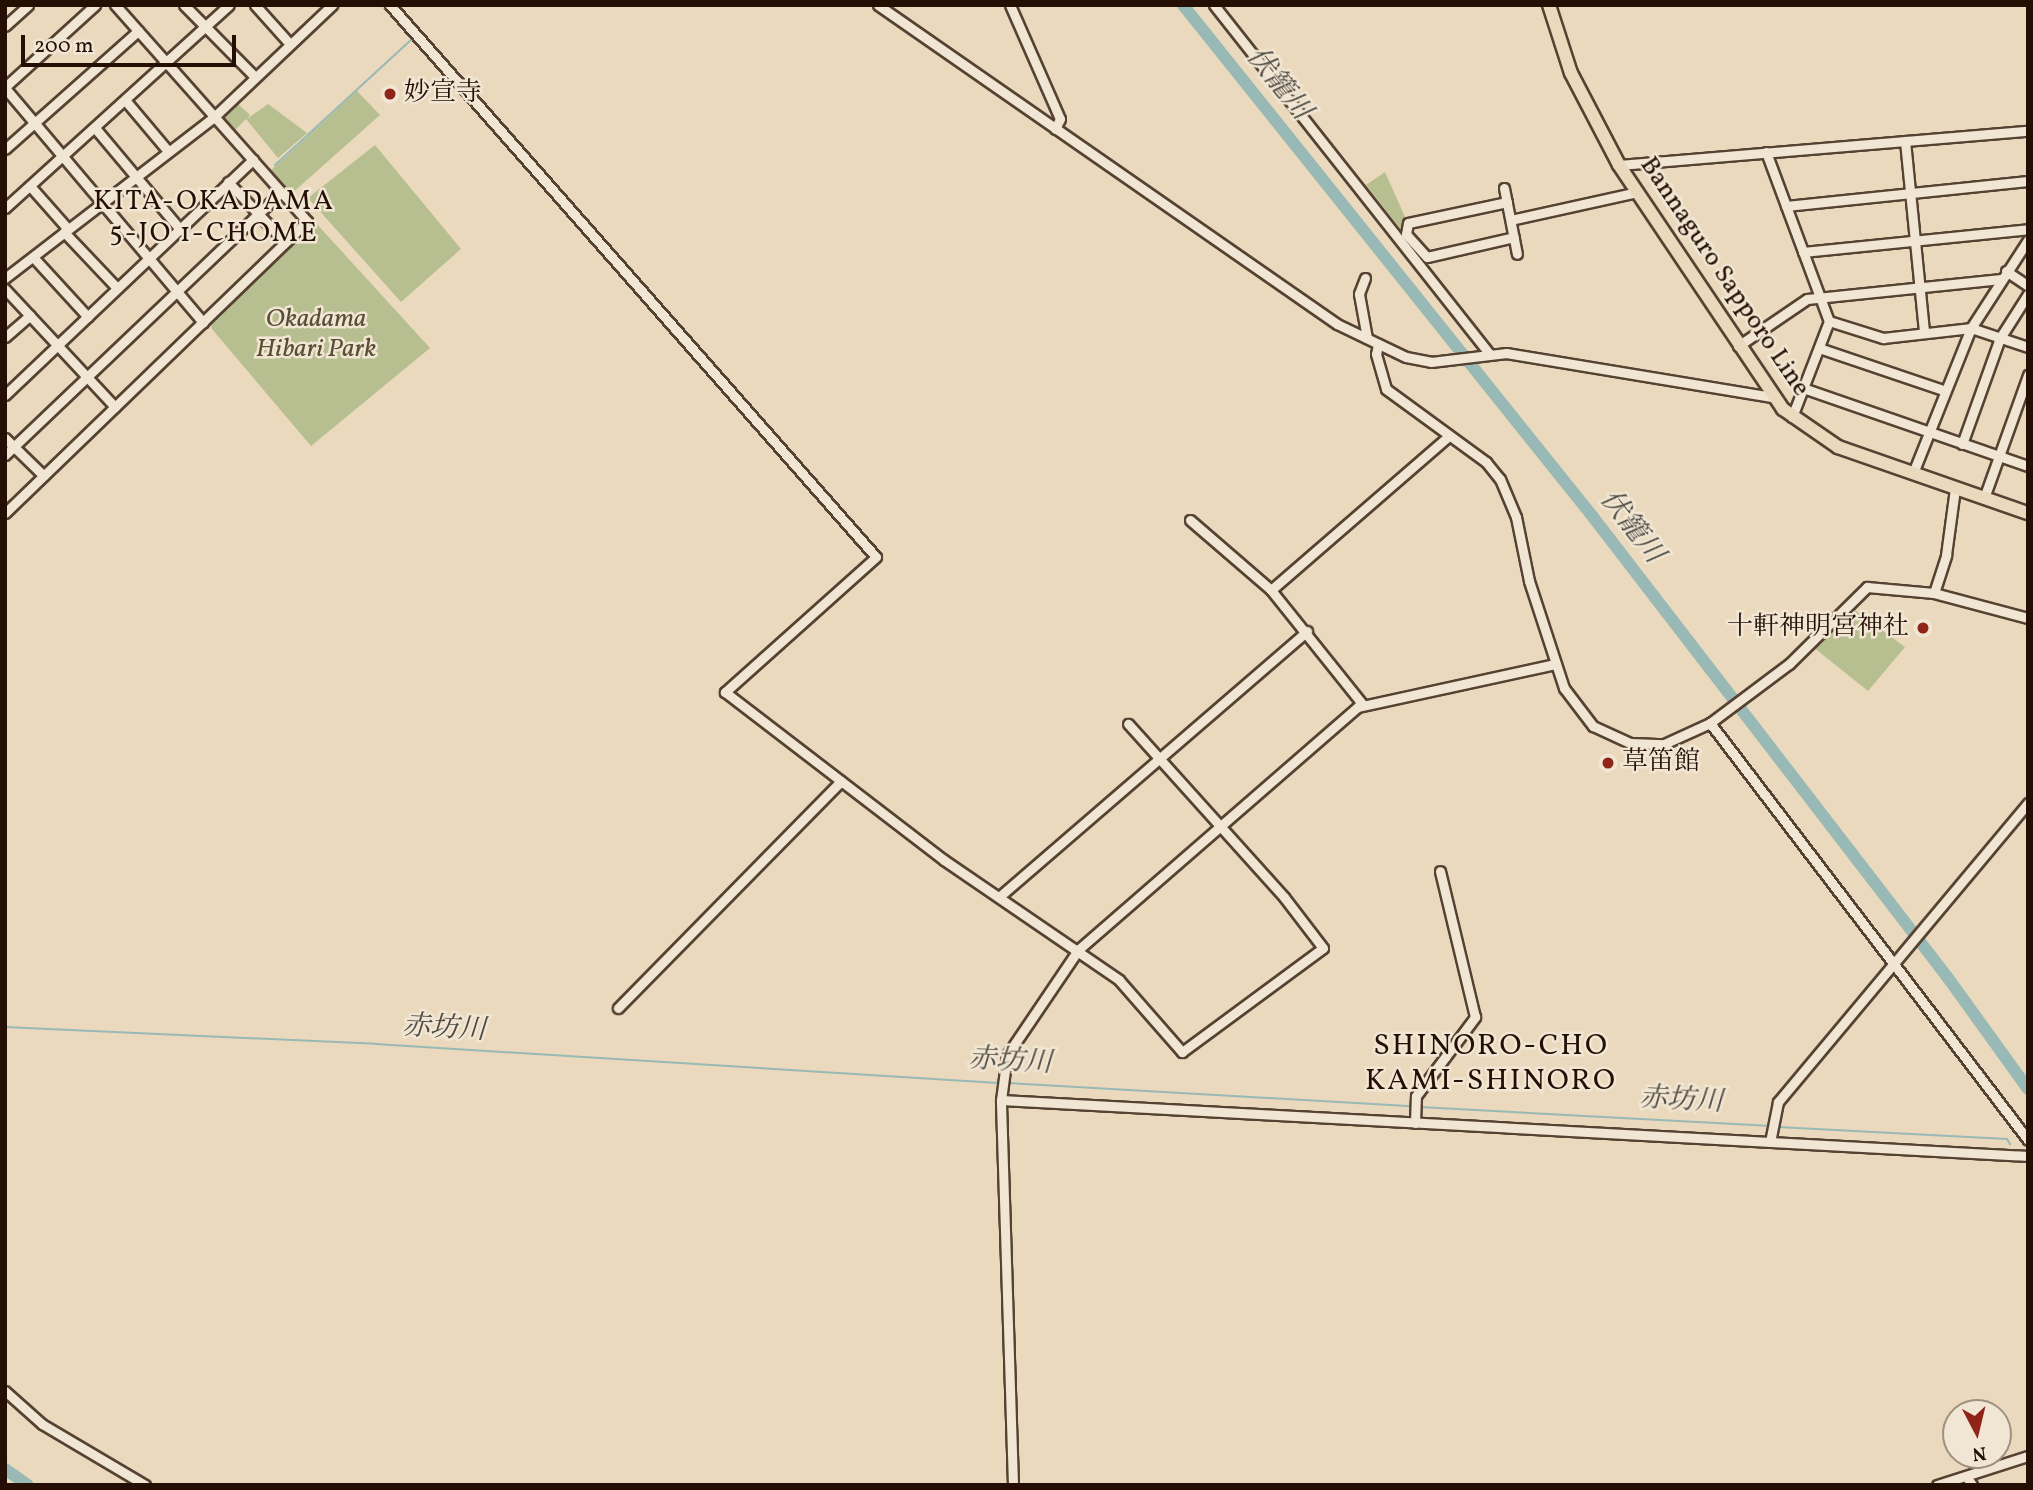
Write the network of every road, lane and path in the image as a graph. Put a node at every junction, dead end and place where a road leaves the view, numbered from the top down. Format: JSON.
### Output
{"nodes":[{"id":1,"x":28,"y":5,"type":"edge"},
{"id":2,"x":95,"y":5,"type":"edge"},
{"id":3,"x":115,"y":5,"type":"edge"},
{"id":4,"x":184,"y":5,"type":"edge"},
{"id":5,"x":229,"y":5,"type":"edge"},
{"id":6,"x":255,"y":5,"type":"edge"},
{"id":7,"x":390,"y":5,"type":"edge"},
{"id":8,"x":878,"y":5,"type":"edge"},
{"id":9,"x":1010,"y":5,"type":"edge"},
{"id":10,"x":1214,"y":5,"type":"edge"},
{"id":11,"x":1549,"y":5,"type":"edge"},
{"id":12,"x":326,"y":7,"type":"edge"},
{"id":13,"x":5,"y":26,"type":"edge"},
{"id":14,"x":205,"y":27,"type":"junction"},
{"id":15,"x":138,"y":31,"type":"junction"},
{"id":16,"x":290,"y":44,"type":"junction"},
{"id":17,"x":166,"y":63,"type":"junction"},
{"id":18,"x":255,"y":77,"type":"junction"},
{"id":19,"x":5,"y":88,"type":"edge"},
{"id":20,"x":125,"y":100,"type":"junction"},
{"id":21,"x":214,"y":117,"type":"junction"},
{"id":22,"x":34,"y":122,"type":"junction"},
{"id":23,"x":95,"y":128,"type":"junction"},
{"id":24,"x":1055,"y":129,"type":"junction"},
{"id":25,"x":2028,"y":131,"type":"edge"},
{"id":26,"x":1905,"y":141,"type":"junction"},
{"id":27,"x":5,"y":149,"type":"edge"},
{"id":28,"x":168,"y":151,"type":"junction"},
{"id":29,"x":1766,"y":152,"type":"junction"},
{"id":30,"x":62,"y":156,"type":"junction"},
{"id":31,"x":253,"y":160,"type":"junction"},
{"id":32,"x":1619,"y":164,"type":"junction"},
{"id":33,"x":135,"y":176,"type":"junction"},
{"id":34,"x":2028,"y":181,"type":"edge"},
{"id":35,"x":229,"y":182,"type":"junction"},
{"id":36,"x":30,"y":186,"type":"junction"},
{"id":37,"x":1504,"y":188,"type":"dead end"},
{"id":38,"x":281,"y":192,"type":"junction"},
{"id":39,"x":1637,"y":192,"type":"junction"},
{"id":40,"x":1910,"y":193,"type":"junction"},
{"id":41,"x":101,"y":202,"type":"junction"},
{"id":42,"x":1507,"y":202,"type":"junction"},
{"id":43,"x":1786,"y":206,"type":"junction"},
{"id":44,"x":5,"y":208,"type":"edge"},
{"id":45,"x":258,"y":213,"type":"junction"},
{"id":46,"x":1511,"y":220,"type":"junction"},
{"id":47,"x":179,"y":228,"type":"junction"},
{"id":48,"x":2028,"y":229,"type":"edge"},
{"id":49,"x":66,"y":230,"type":"junction"},
{"id":50,"x":1514,"y":237,"type":"junction"},
{"id":51,"x":1915,"y":239,"type":"junction"},
{"id":52,"x":285,"y":242,"type":"junction"},
{"id":53,"x":2027,"y":244,"type":"edge"},
{"id":54,"x":1803,"y":253,"type":"junction"},
{"id":55,"x":1517,"y":254,"type":"dead end"},
{"id":56,"x":33,"y":257,"type":"junction"},
{"id":57,"x":148,"y":258,"type":"junction"},
{"id":58,"x":2004,"y":275,"type":"junction"},
{"id":59,"x":5,"y":278,"type":"edge"},
{"id":60,"x":1364,"y":278,"type":"dead end"},
{"id":61,"x":2028,"y":286,"type":"edge"},
{"id":62,"x":1920,"y":287,"type":"junction"},
{"id":63,"x":117,"y":288,"type":"junction"},
{"id":64,"x":5,"y":289,"type":"edge"},
{"id":65,"x":177,"y":291,"type":"junction"},
{"id":66,"x":2028,"y":294,"type":"edge"},
{"id":67,"x":1820,"y":297,"type":"junction"},
{"id":68,"x":30,"y":315,"type":"junction"},
{"id":69,"x":88,"y":317,"type":"junction"},
{"id":70,"x":1829,"y":321,"type":"junction"},
{"id":71,"x":203,"y":322,"type":"junction"},
{"id":72,"x":1971,"y":328,"type":"junction"},
{"id":73,"x":1924,"y":332,"type":"junction"},
{"id":74,"x":5,"y":337,"type":"edge"},
{"id":75,"x":1367,"y":338,"type":"junction"},
{"id":76,"x":2000,"y":338,"type":"junction"},
{"id":77,"x":1378,"y":344,"type":"junction"},
{"id":78,"x":58,"y":345,"type":"junction"},
{"id":79,"x":1738,"y":345,"type":"junction"},
{"id":80,"x":2028,"y":347,"type":"edge"},
{"id":81,"x":1819,"y":348,"type":"junction"},
{"id":82,"x":1487,"y":354,"type":"junction"},
{"id":83,"x":2028,"y":374,"type":"edge"},
{"id":84,"x":86,"y":377,"type":"junction"},
{"id":85,"x":1803,"y":388,"type":"junction"},
{"id":86,"x":1944,"y":390,"type":"junction"},
{"id":87,"x":5,"y":395,"type":"edge"},
{"id":88,"x":1773,"y":397,"type":"junction"},
{"id":89,"x":116,"y":407,"type":"junction"},
{"id":90,"x":1792,"y":417,"type":"junction"},
{"id":91,"x":1928,"y":432,"type":"junction"},
{"id":92,"x":1449,"y":436,"type":"junction"},
{"id":93,"x":5,"y":438,"type":"edge"},
{"id":94,"x":1962,"y":444,"type":"junction"},
{"id":95,"x":14,"y":446,"type":"junction"},
{"id":96,"x":5,"y":455,"type":"edge"},
{"id":97,"x":1999,"y":456,"type":"junction"},
{"id":98,"x":2028,"y":466,"type":"edge"},
{"id":99,"x":1913,"y":473,"type":"junction"},
{"id":100,"x":44,"y":476,"type":"junction"},
{"id":101,"x":1955,"y":488,"type":"junction"},
{"id":102,"x":1983,"y":498,"type":"junction"},
{"id":103,"x":5,"y":513,"type":"edge"},
{"id":104,"x":2028,"y":513,"type":"edge"},
{"id":105,"x":1190,"y":520,"type":"dead end"},
{"id":106,"x":1271,"y":590,"type":"junction"},
{"id":107,"x":1934,"y":593,"type":"junction"},
{"id":108,"x":2028,"y":618,"type":"edge"},
{"id":109,"x":1307,"y":631,"type":"junction"},
{"id":110,"x":1555,"y":664,"type":"junction"},
{"id":111,"x":1363,"y":705,"type":"junction"},
{"id":112,"x":1713,"y":720,"type":"junction"},
{"id":113,"x":1128,"y":724,"type":"dead end"},
{"id":114,"x":1159,"y":758,"type":"junction"},
{"id":115,"x":841,"y":781,"type":"junction"},
{"id":116,"x":2028,"y":803,"type":"edge"},
{"id":117,"x":1221,"y":828,"type":"junction"},
{"id":118,"x":1440,"y":871,"type":"dead end"},
{"id":119,"x":999,"y":897,"type":"junction"},
{"id":120,"x":1078,"y":950,"type":"junction"},
{"id":121,"x":1897,"y":960,"type":"junction"},
{"id":122,"x":618,"y":1008,"type":"dead end"},
{"id":123,"x":1001,"y":1097,"type":"junction"},
{"id":124,"x":1415,"y":1119,"type":"junction"},
{"id":125,"x":1771,"y":1132,"type":"junction"},
{"id":126,"x":2028,"y":1140,"type":"edge"},
{"id":127,"x":2028,"y":1156,"type":"edge"},
{"id":128,"x":5,"y":1391,"type":"edge"},
{"id":129,"x":2028,"y":1456,"type":"edge"},
{"id":130,"x":1966,"y":1476,"type":"junction"},
{"id":131,"x":145,"y":1485,"type":"edge"},
{"id":132,"x":1013,"y":1485,"type":"edge"},
{"id":133,"x":1937,"y":1485,"type":"edge"},
{"id":134,"x":1972,"y":1485,"type":"edge"}],
"edges":[{"from":1,"to":13,"type":"street"},
{"from":2,"to":19,"type":"street"},
{"from":3,"to":15,"type":"street"},
{"from":4,"to":14,"type":"street"},
{"from":5,"to":14,"type":"street"},
{"from":6,"to":16,"type":"street"},
{"from":7,"to":115,"type":"street"},
{"from":8,"to":24,"type":"street"},
{"from":9,"to":24,"type":"street"},
{"from":10,"to":82,"type":"street"},
{"from":11,"to":32,"type":"main road","name":"Bannaguro Sapporo Line"},
{"from":12,"to":16,"type":"street"},
{"from":14,"to":17,"type":"street"},
{"from":14,"to":18,"type":"street"},
{"from":15,"to":17,"type":"street"},
{"from":15,"to":22,"type":"street"},
{"from":16,"to":18,"type":"street"},
{"from":17,"to":20,"type":"street"},
{"from":17,"to":21,"type":"street"},
{"from":18,"to":21,"type":"street"},
{"from":19,"to":22,"type":"street"},
{"from":20,"to":23,"type":"street"},
{"from":20,"to":28,"type":"street"},
{"from":21,"to":28,"type":"street"},
{"from":21,"to":31,"type":"street"},
{"from":22,"to":27,"type":"street"},
{"from":22,"to":30,"type":"street"},
{"from":23,"to":30,"type":"street"},
{"from":23,"to":33,"type":"street"},
{"from":24,"to":75,"type":"street"},
{"from":25,"to":26,"type":"street"},
{"from":26,"to":29,"type":"street"},
{"from":26,"to":40,"type":"street"},
{"from":28,"to":33,"type":"street"},
{"from":29,"to":32,"type":"street"},
{"from":29,"to":43,"type":"street"},
{"from":30,"to":36,"type":"street"},
{"from":30,"to":41,"type":"street"},
{"from":31,"to":35,"type":"street"},
{"from":31,"to":38,"type":"street"},
{"from":32,"to":39,"type":"main road","name":"Bannaguro Sapporo Line"},
{"from":33,"to":41,"type":"street"},
{"from":33,"to":47,"type":"street"},
{"from":34,"to":40,"type":"street"},
{"from":35,"to":45,"type":"street"},
{"from":35,"to":47,"type":"street"},
{"from":36,"to":44,"type":"street"},
{"from":36,"to":49,"type":"street"},
{"from":37,"to":42,"type":"street"},
{"from":38,"to":45,"type":"street"},
{"from":38,"to":52,"type":"street"},
{"from":39,"to":46,"type":"street"},
{"from":39,"to":79,"type":"main road","name":"Bannaguro Sapporo Line"},
{"from":40,"to":43,"type":"street"},
{"from":40,"to":51,"type":"street"},
{"from":41,"to":49,"type":"street"},
{"from":41,"to":57,"type":"street"},
{"from":42,"to":46,"type":"street"},
{"from":42,"to":50,"type":"street"},
{"from":43,"to":54,"type":"street"},
{"from":45,"to":52,"type":"street"},
{"from":45,"to":65,"type":"street"},
{"from":46,"to":50,"type":"street"},
{"from":47,"to":57,"type":"street"},
{"from":48,"to":51,"type":"street"},
{"from":49,"to":56,"type":"street"},
{"from":49,"to":63,"type":"street"},
{"from":50,"to":55,"type":"street"},
{"from":51,"to":54,"type":"street"},
{"from":51,"to":62,"type":"street"},
{"from":52,"to":71,"type":"street"},
{"from":53,"to":58,"type":"street"},
{"from":54,"to":67,"type":"street"},
{"from":56,"to":59,"type":"street"},
{"from":56,"to":69,"type":"street"},
{"from":57,"to":63,"type":"street"},
{"from":57,"to":65,"type":"street"},
{"from":58,"to":61,"type":"street"},
{"from":58,"to":62,"type":"street"},
{"from":58,"to":72,"type":"street"},
{"from":60,"to":75,"type":"street"},
{"from":62,"to":67,"type":"street"},
{"from":62,"to":73,"type":"street"},
{"from":63,"to":69,"type":"street"},
{"from":64,"to":68,"type":"street"},
{"from":65,"to":71,"type":"street"},
{"from":65,"to":84,"type":"street"},
{"from":66,"to":76,"type":"street"},
{"from":67,"to":70,"type":"street"},
{"from":67,"to":79,"type":"street"},
{"from":68,"to":74,"type":"street"},
{"from":68,"to":78,"type":"street"},
{"from":69,"to":78,"type":"street"},
{"from":70,"to":73,"type":"street"},
{"from":70,"to":81,"type":"street"},
{"from":71,"to":89,"type":"street"},
{"from":72,"to":73,"type":"street"},
{"from":72,"to":76,"type":"street"},
{"from":72,"to":86,"type":"street"},
{"from":75,"to":77,"type":"street"},
{"from":76,"to":80,"type":"street"},
{"from":76,"to":94,"type":"street"},
{"from":77,"to":82,"type":"street"},
{"from":77,"to":92,"type":"street"},
{"from":78,"to":84,"type":"street"},
{"from":78,"to":87,"type":"street"},
{"from":79,"to":88,"type":"main road","name":"Bannaguro Sapporo Line"},
{"from":81,"to":85,"type":"street"},
{"from":81,"to":86,"type":"street"},
{"from":82,"to":88,"type":"street"},
{"from":83,"to":97,"type":"street"},
{"from":84,"to":89,"type":"street"},
{"from":84,"to":95,"type":"street"},
{"from":85,"to":90,"type":"street"},
{"from":85,"to":91,"type":"street"},
{"from":86,"to":91,"type":"street"},
{"from":88,"to":90,"type":"main road","name":"Bannaguro Sapporo Line"},
{"from":89,"to":100,"type":"street"},
{"from":90,"to":99,"type":"main road","name":"Bannaguro Sapporo Line"},
{"from":91,"to":94,"type":"street"},
{"from":91,"to":99,"type":"street"},
{"from":92,"to":106,"type":"street"},
{"from":92,"to":110,"type":"street"},
{"from":93,"to":95,"type":"street"},
{"from":94,"to":97,"type":"street"},
{"from":95,"to":96,"type":"street"},
{"from":95,"to":100,"type":"street"},
{"from":97,"to":98,"type":"street"},
{"from":97,"to":102,"type":"street"},
{"from":99,"to":101,"type":"main road","name":"Bannaguro Sapporo Line"},
{"from":100,"to":103,"type":"street"},
{"from":101,"to":102,"type":"main road","name":"Bannaguro Sapporo Line"},
{"from":101,"to":107,"type":"street"},
{"from":102,"to":104,"type":"main road","name":"Bannaguro Sapporo Line"},
{"from":105,"to":106,"type":"street"},
{"from":106,"to":109,"type":"street"},
{"from":107,"to":108,"type":"street"},
{"from":107,"to":112,"type":"street"},
{"from":109,"to":111,"type":"street"},
{"from":109,"to":114,"type":"street"},
{"from":110,"to":111,"type":"street"},
{"from":110,"to":112,"type":"street"},
{"from":111,"to":117,"type":"street"},
{"from":112,"to":121,"type":"street"},
{"from":113,"to":114,"type":"street"},
{"from":114,"to":117,"type":"street"},
{"from":114,"to":119,"type":"street"},
{"from":115,"to":119,"type":"street"},
{"from":115,"to":122,"type":"street"},
{"from":116,"to":121,"type":"street"},
{"from":117,"to":120,"type":"street"},
{"from":117,"to":120,"type":"street"},
{"from":118,"to":124,"type":"street"},
{"from":119,"to":120,"type":"street"},
{"from":120,"to":123,"type":"street"},
{"from":121,"to":125,"type":"street"},
{"from":121,"to":126,"type":"street"},
{"from":123,"to":124,"type":"street"},
{"from":123,"to":132,"type":"street"},
{"from":124,"to":125,"type":"street"},
{"from":125,"to":127,"type":"street"},
{"from":128,"to":131,"type":"street"},
{"from":129,"to":130,"type":"street"},
{"from":130,"to":133,"type":"street"},
{"from":130,"to":134,"type":"street"}]}
